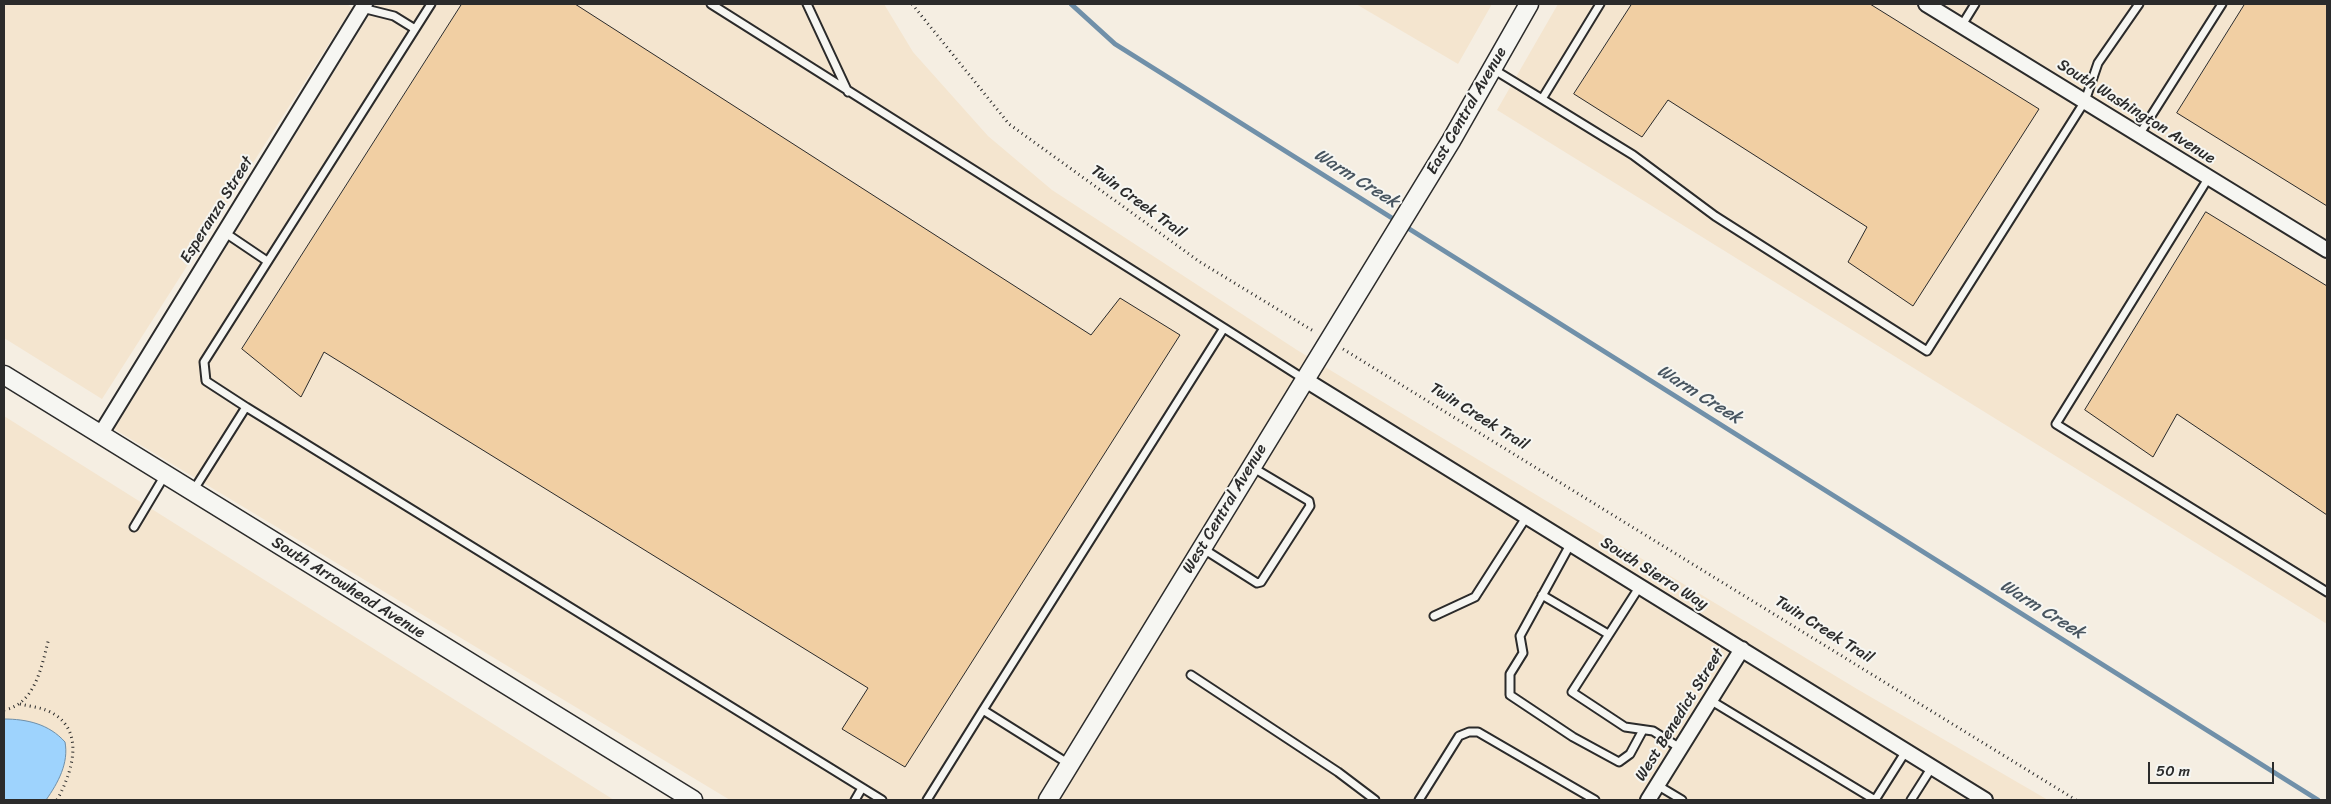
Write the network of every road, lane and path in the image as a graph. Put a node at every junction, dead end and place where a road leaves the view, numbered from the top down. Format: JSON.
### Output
{"nodes":[{"id":1,"x":431,"y":4,"type":"edge"},
{"id":2,"x":711,"y":4,"type":"edge"},
{"id":3,"x":807,"y":4,"type":"edge"},
{"id":4,"x":912,"y":4,"type":"edge"},
{"id":5,"x":1529,"y":4,"type":"edge"},
{"id":6,"x":1600,"y":4,"type":"edge"},
{"id":7,"x":1926,"y":4,"type":"edge"},
{"id":8,"x":1975,"y":4,"type":"edge"},
{"id":9,"x":2139,"y":4,"type":"edge"},
{"id":10,"x":2222,"y":4,"type":"edge"},
{"id":11,"x":364,"y":6,"type":"edge"},
{"id":12,"x":1962,"y":25,"type":"junction"},
{"id":13,"x":415,"y":29,"type":"junction"},
{"id":14,"x":1492,"y":69,"type":"junction"},
{"id":15,"x":848,"y":92,"type":"junction"},
{"id":16,"x":1542,"y":99,"type":"junction"},
{"id":17,"x":2085,"y":101,"type":"junction"},
{"id":18,"x":2140,"y":134,"type":"junction"},
{"id":19,"x":2209,"y":177,"type":"junction"},
{"id":20,"x":1404,"y":218,"type":"joint"},
{"id":21,"x":224,"y":232,"type":"junction"},
{"id":22,"x":2327,"y":250,"type":"edge"},
{"id":23,"x":268,"y":261,"type":"junction"},
{"id":24,"x":1224,"y":328,"type":"junction"},
{"id":25,"x":1329,"y":340,"type":"junction"},
{"id":26,"x":4,"y":375,"type":"edge"},
{"id":27,"x":1304,"y":379,"type":"junction"},
{"id":28,"x":246,"y":407,"type":"junction"},
{"id":29,"x":100,"y":435,"type":"junction"},
{"id":30,"x":1252,"y":466,"type":"junction"},
{"id":31,"x":166,"y":474,"type":"junction"},
{"id":32,"x":193,"y":491,"type":"junction"},
{"id":33,"x":1527,"y":516,"type":"junction"},
{"id":34,"x":134,"y":527,"type":"dead end"},
{"id":35,"x":1570,"y":543,"type":"junction"},
{"id":36,"x":1202,"y":547,"type":"junction"},
{"id":37,"x":1640,"y":586,"type":"junction"},
{"id":38,"x":2327,"y":592,"type":"edge"},
{"id":39,"x":1542,"y":595,"type":"junction"},
{"id":40,"x":1434,"y":616,"type":"dead end"},
{"id":41,"x":1608,"y":634,"type":"junction"},
{"id":42,"x":49,"y":638,"type":"dead end"},
{"id":43,"x":1742,"y":649,"type":"junction"},
{"id":44,"x":1191,"y":675,"type":"dead end"},
{"id":45,"x":1710,"y":700,"type":"junction"},
{"id":46,"x":20,"y":704,"type":"junction"},
{"id":47,"x":4,"y":710,"type":"edge"},
{"id":48,"x":984,"y":710,"type":"junction"},
{"id":49,"x":1643,"y":730,"type":"junction"},
{"id":50,"x":1680,"y":748,"type":"junction"},
{"id":51,"x":1906,"y":751,"type":"junction"},
{"id":52,"x":1070,"y":764,"type":"junction"},
{"id":53,"x":1932,"y":767,"type":"junction"},
{"id":54,"x":1657,"y":785,"type":"junction"},
{"id":55,"x":862,"y":788,"type":"junction"},
{"id":56,"x":57,"y":800,"type":"edge"},
{"id":57,"x":694,"y":800,"type":"edge"},
{"id":58,"x":855,"y":800,"type":"edge"},
{"id":59,"x":882,"y":800,"type":"edge"},
{"id":60,"x":926,"y":800,"type":"edge"},
{"id":61,"x":1048,"y":800,"type":"edge"},
{"id":62,"x":1375,"y":800,"type":"edge"},
{"id":63,"x":1419,"y":800,"type":"edge"},
{"id":64,"x":1595,"y":800,"type":"edge"},
{"id":65,"x":1648,"y":800,"type":"edge"},
{"id":66,"x":1682,"y":800,"type":"edge"},
{"id":67,"x":1875,"y":800,"type":"edge"},
{"id":68,"x":1911,"y":800,"type":"edge"},
{"id":69,"x":1985,"y":800,"type":"edge"},
{"id":70,"x":2076,"y":800,"type":"edge"}],
"edges":[{"from":1,"to":13,"type":"lane"},
{"from":2,"to":15,"type":"lane"},
{"from":3,"to":15,"type":"lane"},
{"from":4,"to":25,"type":"path","name":"Twin Creek Trail"},
{"from":5,"to":14,"type":"street","name":"East Central Avenue"},
{"from":6,"to":16,"type":"lane"},
{"from":7,"to":12,"type":"street","name":"South Washington Avenue"},
{"from":8,"to":12,"type":"lane"},
{"from":9,"to":17,"type":"lane"},
{"from":10,"to":18,"type":"lane"},
{"from":11,"to":13,"type":"lane"},
{"from":11,"to":21,"type":"street","name":"Esperanza Street"},
{"from":12,"to":17,"type":"street","name":"South Washington Avenue"},
{"from":13,"to":23,"type":"lane"},
{"from":14,"to":16,"type":"lane"},
{"from":14,"to":20,"type":"street","name":"East Central Avenue"},
{"from":15,"to":24,"type":"lane"},
{"from":16,"to":17,"type":"lane"},
{"from":17,"to":18,"type":"street","name":"South Washington Avenue"},
{"from":18,"to":19,"type":"street","name":"South Washington Avenue"},
{"from":19,"to":22,"type":"street","name":"South Washington Avenue"},
{"from":19,"to":38,"type":"lane"},
{"from":20,"to":25,"type":"street","name":"West Central Avenue"},
{"from":21,"to":23,"type":"lane"},
{"from":21,"to":29,"type":"street","name":"Esperanza Street"},
{"from":23,"to":28,"type":"lane"},
{"from":24,"to":27,"type":"lane"},
{"from":24,"to":48,"type":"lane"},
{"from":25,"to":27,"type":"street","name":"West Central Avenue"},
{"from":25,"to":70,"type":"path","name":"Twin Creek Trail"},
{"from":26,"to":29,"type":"street","name":"South Arrowhead Avenue"},
{"from":27,"to":30,"type":"street","name":"West Central Avenue"},
{"from":27,"to":33,"type":"street","name":"South Sierra Way"},
{"from":28,"to":32,"type":"lane"},
{"from":28,"to":55,"type":"lane"},
{"from":29,"to":31,"type":"street","name":"South Arrowhead Avenue"},
{"from":30,"to":36,"type":"street","name":"West Central Avenue"},
{"from":30,"to":36,"type":"lane"},
{"from":31,"to":32,"type":"street","name":"South Arrowhead Avenue"},
{"from":31,"to":34,"type":"lane"},
{"from":32,"to":57,"type":"street","name":"South Arrowhead Avenue"},
{"from":33,"to":35,"type":"street","name":"South Sierra Way"},
{"from":33,"to":40,"type":"lane"},
{"from":35,"to":37,"type":"street","name":"South Sierra Way"},
{"from":35,"to":39,"type":"lane"},
{"from":36,"to":52,"type":"street","name":"West Central Avenue"},
{"from":37,"to":41,"type":"lane"},
{"from":37,"to":43,"type":"street","name":"South Sierra Way"},
{"from":39,"to":41,"type":"lane"},
{"from":39,"to":49,"type":"lane"},
{"from":41,"to":49,"type":"lane"},
{"from":42,"to":46,"type":"path"},
{"from":43,"to":45,"type":"street","name":"West Benedict Street"},
{"from":43,"to":51,"type":"street","name":"South Sierra Way"},
{"from":44,"to":62,"type":"lane"},
{"from":45,"to":50,"type":"street","name":"West Benedict Street"},
{"from":45,"to":67,"type":"lane"},
{"from":46,"to":47,"type":"path"},
{"from":46,"to":56,"type":"path"},
{"from":48,"to":52,"type":"lane"},
{"from":48,"to":60,"type":"lane"},
{"from":49,"to":50,"type":"lane"},
{"from":50,"to":54,"type":"street","name":"West Benedict Street"},
{"from":51,"to":53,"type":"street","name":"South Sierra Way"},
{"from":51,"to":67,"type":"lane"},
{"from":52,"to":61,"type":"street","name":"West Central Avenue"},
{"from":53,"to":68,"type":"lane"},
{"from":53,"to":69,"type":"street","name":"South Sierra Way"},
{"from":54,"to":65,"type":"street","name":"West Benedict Street"},
{"from":54,"to":66,"type":"lane"},
{"from":55,"to":58,"type":"lane"},
{"from":55,"to":59,"type":"lane"},
{"from":63,"to":64,"type":"lane"}]}
